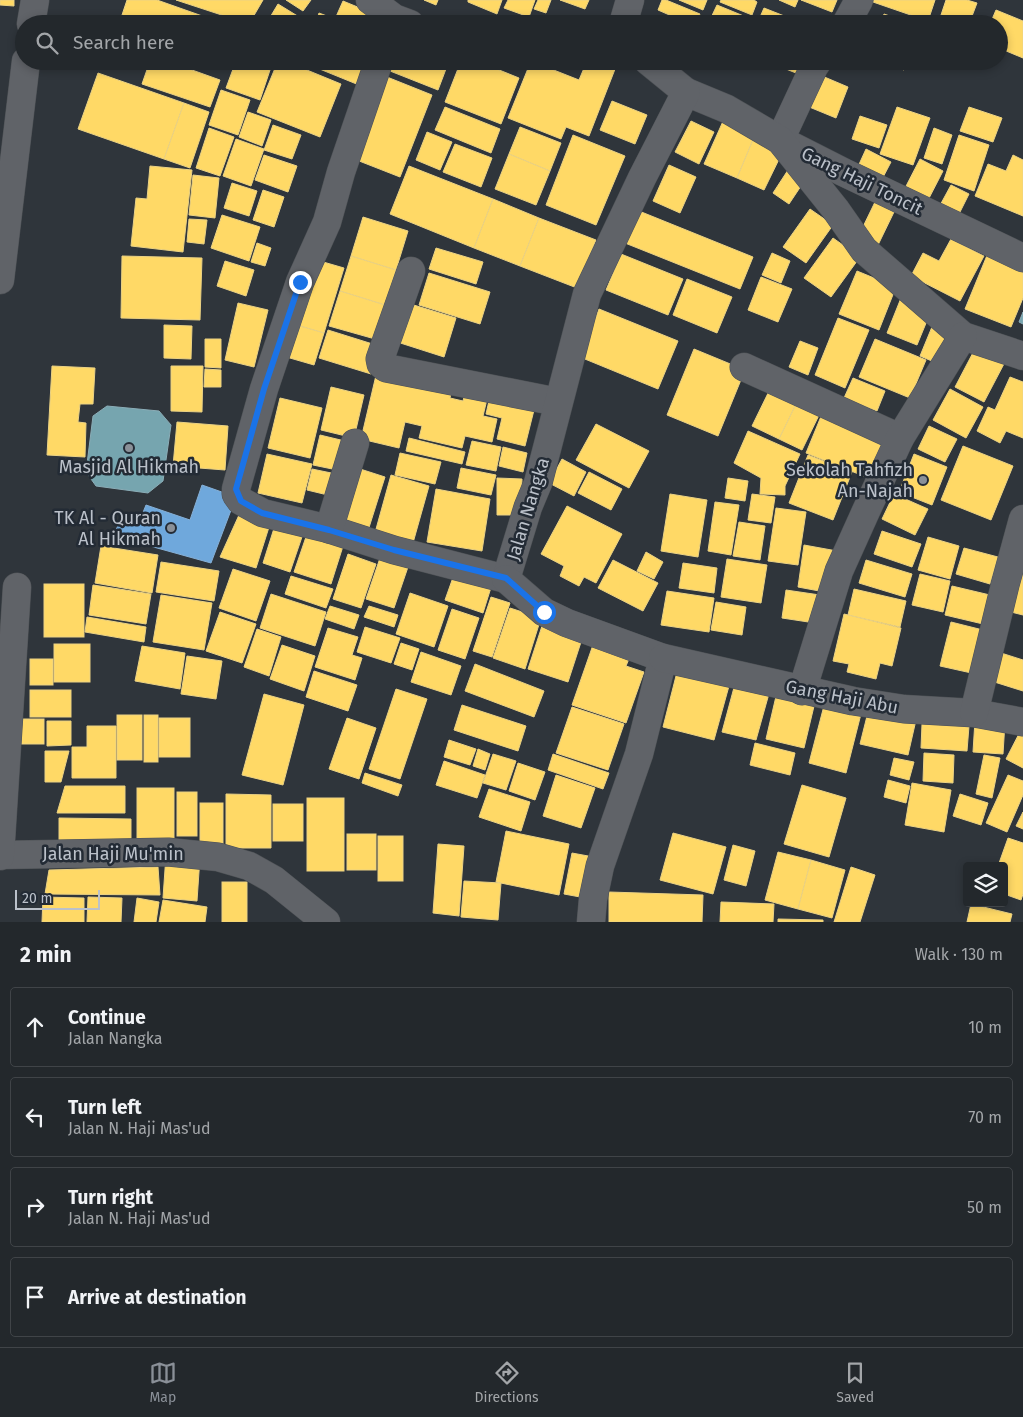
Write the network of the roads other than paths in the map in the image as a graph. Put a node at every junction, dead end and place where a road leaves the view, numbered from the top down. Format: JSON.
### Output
{"nodes":[{"id":1,"x":35,"y":0,"type":"edge"},
{"id":2,"x":370,"y":0,"type":"edge"},
{"id":3,"x":630,"y":0,"type":"edge"},
{"id":4,"x":859,"y":0,"type":"edge"},
{"id":5,"x":32,"y":15,"type":"edge"},
{"id":6,"x":390,"y":15,"type":"edge"},
{"id":7,"x":626,"y":15,"type":"edge"},
{"id":8,"x":851,"y":15,"type":"edge"},
{"id":9,"x":25,"y":70,"type":"edge"},
{"id":10,"x":377,"y":70,"type":"edge"},
{"id":11,"x":659,"y":70,"type":"edge"},
{"id":12,"x":813,"y":70,"type":"edge"},
{"id":13,"x":686,"y":92,"type":"junction"},
{"id":14,"x":780,"y":140,"type":"junction"},
{"id":15,"x":1023,"y":258,"type":"edge"},
{"id":16,"x":411,"y":271,"type":"dead end"},
{"id":17,"x":0,"y":280,"type":"edge"},
{"id":18,"x":963,"y":336,"type":"junction"},
{"id":19,"x":1023,"y":356,"type":"edge"},
{"id":20,"x":744,"y":367,"type":"dead end"},
{"id":21,"x":558,"y":402,"type":"junction"},
{"id":22,"x":900,"y":438,"type":"junction"},
{"id":23,"x":356,"y":443,"type":"dead end"},
{"id":24,"x":1023,"y":519,"type":"edge"},
{"id":25,"x":329,"y":530,"type":"junction"},
{"id":26,"x":506,"y":578,"type":"junction"},
{"id":27,"x":17,"y":587,"type":"dead end"},
{"id":28,"x":663,"y":658,"type":"junction"},
{"id":29,"x":802,"y":690,"type":"junction"},
{"id":30,"x":974,"y":713,"type":"junction"},
{"id":31,"x":1023,"y":722,"type":"edge"},
{"id":32,"x":0,"y":856,"type":"edge"},
{"id":33,"x":326,"y":922,"type":"edge"},
{"id":34,"x":591,"y":922,"type":"edge"}],
"edges":[{"from":1,"to":5,"type":"street"},
{"from":2,"to":6,"type":"street"},
{"from":3,"to":7,"type":"street"},
{"from":4,"to":8,"type":"street"},
{"from":9,"to":17,"type":"street"},
{"from":10,"to":25,"type":"street"},
{"from":11,"to":13,"type":"street"},
{"from":12,"to":14,"type":"street","name":"Gang Haji Toncit"},
{"from":13,"to":14,"type":"street"},
{"from":13,"to":21,"type":"street","name":"Jalan Nangka"},
{"from":14,"to":15,"type":"street","name":"Gang Haji Toncit"},
{"from":14,"to":18,"type":"street"},
{"from":16,"to":21,"type":"street"},
{"from":18,"to":19,"type":"street"},
{"from":18,"to":22,"type":"street"},
{"from":20,"to":22,"type":"street"},
{"from":21,"to":26,"type":"street","name":"Jalan Nangka"},
{"from":22,"to":29,"type":"street"},
{"from":23,"to":25,"type":"street"},
{"from":24,"to":30,"type":"street"},
{"from":25,"to":26,"type":"street"},
{"from":26,"to":28,"type":"street","name":"Jalan Nangka"},
{"from":27,"to":32,"type":"street"},
{"from":28,"to":29,"type":"street","name":"Gang Haji Abu"},
{"from":28,"to":34,"type":"street"},
{"from":29,"to":30,"type":"street","name":"Gang Haji Abu"},
{"from":30,"to":31,"type":"street","name":"Gang Haji Abu"},
{"from":32,"to":33,"type":"street","name":"Jalan Haji Mu'min"}]}
